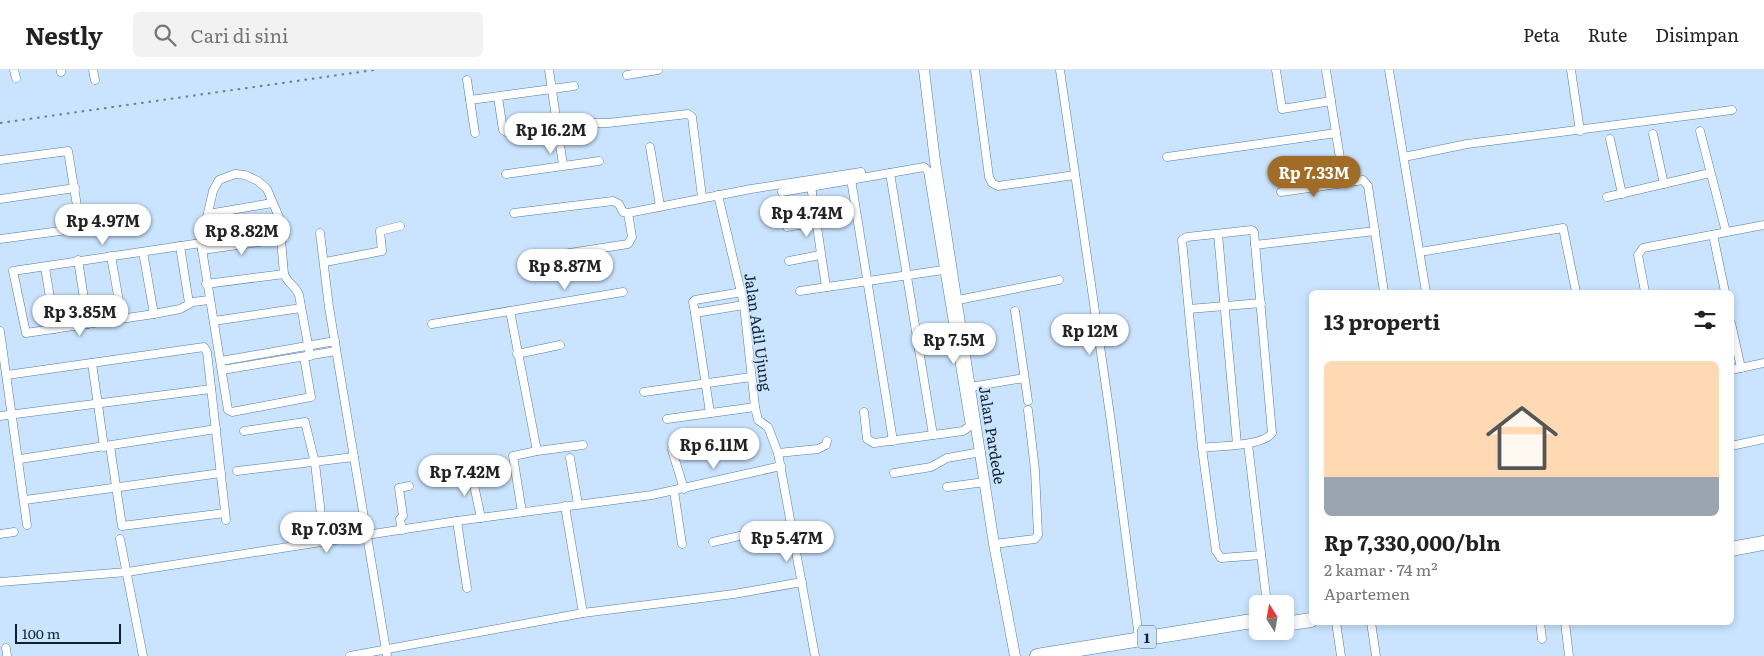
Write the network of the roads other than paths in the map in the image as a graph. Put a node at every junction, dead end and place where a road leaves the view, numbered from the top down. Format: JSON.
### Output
{"nodes":[{"id":1,"x":93,"y":70,"type":"edge"},
{"id":2,"x":549,"y":70,"type":"edge"},
{"id":3,"x":658,"y":70,"type":"edge"},
{"id":4,"x":924,"y":70,"type":"edge"},
{"id":5,"x":975,"y":70,"type":"edge"},
{"id":6,"x":1060,"y":70,"type":"edge"},
{"id":7,"x":1276,"y":70,"type":"edge"},
{"id":8,"x":1326,"y":70,"type":"edge"},
{"id":9,"x":1389,"y":70,"type":"edge"},
{"id":10,"x":1571,"y":70,"type":"edge"},
{"id":11,"x":626,"y":75,"type":"dead end"},
{"id":12,"x":95,"y":80,"type":"dead end"},
{"id":13,"x":467,"y":80,"type":"dead end"},
{"id":14,"x":574,"y":86,"type":"dead end"},
{"id":15,"x":552,"y":89,"type":"junction"},
{"id":16,"x":498,"y":97,"type":"junction"},
{"id":17,"x":470,"y":100,"type":"junction"},
{"id":18,"x":1331,"y":101,"type":"junction"},
{"id":19,"x":1732,"y":110,"type":"dead end"},
{"id":20,"x":557,"y":125,"type":"junction"},
{"id":21,"x":1580,"y":131,"type":"junction"},
{"id":22,"x":1700,"y":131,"type":"dead end"},
{"id":23,"x":475,"y":133,"type":"dead end"},
{"id":24,"x":1336,"y":133,"type":"junction"},
{"id":25,"x":1653,"y":134,"type":"dead end"},
{"id":26,"x":1610,"y":139,"type":"dead end"},
{"id":27,"x":650,"y":147,"type":"dead end"},
{"id":28,"x":1167,"y":157,"type":"dead end"},
{"id":29,"x":1404,"y":157,"type":"junction"},
{"id":30,"x":0,"y":160,"type":"edge"},
{"id":31,"x":599,"y":160,"type":"dead end"},
{"id":32,"x":935,"y":161,"type":"junction"},
{"id":33,"x":563,"y":165,"type":"junction"},
{"id":34,"x":890,"y":173,"type":"junction"},
{"id":35,"x":1710,"y":173,"type":"junction"},
{"id":36,"x":506,"y":174,"type":"dead end"},
{"id":37,"x":1075,"y":175,"type":"junction"},
{"id":38,"x":851,"y":179,"type":"junction"},
{"id":39,"x":1344,"y":183,"type":"junction"},
{"id":40,"x":1664,"y":184,"type":"junction"},
{"id":41,"x":811,"y":186,"type":"junction"},
{"id":42,"x":75,"y":188,"type":"junction"},
{"id":43,"x":782,"y":192,"type":"dead end"},
{"id":44,"x":1281,"y":192,"type":"dead end"},
{"id":45,"x":718,"y":194,"type":"junction"},
{"id":46,"x":1622,"y":194,"type":"junction"},
{"id":47,"x":702,"y":197,"type":"junction"},
{"id":48,"x":1607,"y":197,"type":"dead end"},
{"id":49,"x":0,"y":199,"type":"edge"},
{"id":50,"x":272,"y":203,"type":"junction"},
{"id":51,"x":660,"y":206,"type":"junction"},
{"id":52,"x":628,"y":213,"type":"junction"},
{"id":53,"x":208,"y":214,"type":"junction"},
{"id":54,"x":514,"y":214,"type":"dead end"},
{"id":55,"x":816,"y":222,"type":"junction"},
{"id":56,"x":1764,"y":225,"type":"edge"},
{"id":57,"x":400,"y":226,"type":"dead end"},
{"id":58,"x":788,"y":227,"type":"dead end"},
{"id":59,"x":1375,"y":231,"type":"junction"},
{"id":60,"x":1726,"y":232,"type":"junction"},
{"id":61,"x":320,"y":233,"type":"dead end"},
{"id":62,"x":1218,"y":234,"type":"junction"},
{"id":63,"x":1713,"y":235,"type":"junction"},
{"id":64,"x":0,"y":239,"type":"edge"},
{"id":65,"x":280,"y":239,"type":"junction"},
{"id":66,"x":1256,"y":245,"type":"junction"},
{"id":67,"x":180,"y":246,"type":"junction"},
{"id":68,"x":201,"y":246,"type":"junction"},
{"id":69,"x":143,"y":252,"type":"junction"},
{"id":70,"x":1420,"y":252,"type":"junction"},
{"id":71,"x":820,"y":255,"type":"junction"},
{"id":72,"x":111,"y":256,"type":"junction"},
{"id":73,"x":532,"y":259,"type":"dead end"},
{"id":74,"x":78,"y":260,"type":"junction"},
{"id":75,"x":789,"y":261,"type":"dead end"},
{"id":76,"x":325,"y":262,"type":"junction"},
{"id":77,"x":45,"y":267,"type":"junction"},
{"id":78,"x":949,"y":269,"type":"junction"},
{"id":79,"x":284,"y":274,"type":"junction"},
{"id":80,"x":906,"y":276,"type":"junction"},
{"id":81,"x":1058,"y":280,"type":"dead end"},
{"id":82,"x":867,"y":282,"type":"junction"},
{"id":83,"x":206,"y":284,"type":"junction"},
{"id":84,"x":826,"y":287,"type":"junction"},
{"id":85,"x":1384,"y":290,"type":"edge"},
{"id":86,"x":1426,"y":290,"type":"edge"},
{"id":87,"x":1576,"y":290,"type":"edge"},
{"id":88,"x":1645,"y":290,"type":"edge"},
{"id":89,"x":1725,"y":290,"type":"edge"},
{"id":90,"x":800,"y":291,"type":"dead end"},
{"id":91,"x":623,"y":292,"type":"dead end"},
{"id":92,"x":742,"y":292,"type":"junction"},
{"id":93,"x":209,"y":300,"type":"junction"},
{"id":94,"x":958,"y":300,"type":"junction"},
{"id":95,"x":189,"y":303,"type":"junction"},
{"id":96,"x":1261,"y":303,"type":"junction"},
{"id":97,"x":744,"y":305,"type":"junction"},
{"id":98,"x":1224,"y":306,"type":"junction"},
{"id":99,"x":301,"y":308,"type":"junction"},
{"id":100,"x":1189,"y":309,"type":"junction"},
{"id":101,"x":510,"y":311,"type":"junction"},
{"id":102,"x":1015,"y":311,"type":"dead end"},
{"id":103,"x":695,"y":313,"type":"junction"},
{"id":104,"x":154,"y":314,"type":"junction"},
{"id":105,"x":122,"y":318,"type":"junction"},
{"id":106,"x":214,"y":321,"type":"junction"},
{"id":107,"x":88,"y":324,"type":"junction"},
{"id":108,"x":432,"y":324,"type":"dead end"},
{"id":109,"x":55,"y":329,"type":"junction"},
{"id":110,"x":0,"y":331,"type":"edge"},
{"id":111,"x":1734,"y":336,"type":"edge"},
{"id":112,"x":334,"y":341,"type":"junction"},
{"id":113,"x":560,"y":345,"type":"dead end"},
{"id":114,"x":308,"y":346,"type":"junction"},
{"id":115,"x":336,"y":351,"type":"junction"},
{"id":116,"x":517,"y":354,"type":"junction"},
{"id":117,"x":307,"y":356,"type":"junction"},
{"id":118,"x":221,"y":361,"type":"junction"},
{"id":119,"x":92,"y":363,"type":"junction"},
{"id":120,"x":1764,"y":364,"type":"edge"},
{"id":121,"x":3,"y":366,"type":"edge"},
{"id":122,"x":1741,"y":368,"type":"junction"},
{"id":123,"x":1734,"y":369,"type":"edge"},
{"id":124,"x":222,"y":370,"type":"junction"},
{"id":125,"x":7,"y":375,"type":"junction"},
{"id":126,"x":751,"y":377,"type":"junction"},
{"id":127,"x":1024,"y":378,"type":"junction"},
{"id":128,"x":705,"y":385,"type":"junction"},
{"id":129,"x":970,"y":387,"type":"junction"},
{"id":130,"x":211,"y":389,"type":"junction"},
{"id":131,"x":644,"y":392,"type":"dead end"},
{"id":132,"x":1028,"y":401,"type":"dead end"},
{"id":133,"x":97,"y":404,"type":"junction"},
{"id":134,"x":10,"y":405,"type":"junction"},
{"id":135,"x":0,"y":407,"type":"edge"},
{"id":136,"x":755,"y":407,"type":"junction"},
{"id":137,"x":1028,"y":410,"type":"dead end"},
{"id":138,"x":864,"y":412,"type":"dead end"},
{"id":139,"x":710,"y":413,"type":"junction"},
{"id":140,"x":11,"y":414,"type":"junction"},
{"id":141,"x":0,"y":416,"type":"edge"},
{"id":142,"x":667,"y":419,"type":"dead end"},
{"id":143,"x":216,"y":430,"type":"junction"},
{"id":144,"x":244,"y":430,"type":"dead end"},
{"id":145,"x":933,"y":436,"type":"junction"},
{"id":146,"x":1764,"y":439,"type":"edge"},
{"id":147,"x":827,"y":441,"type":"dead end"},
{"id":148,"x":893,"y":441,"type":"junction"},
{"id":149,"x":1237,"y":444,"type":"junction"},
{"id":150,"x":1248,"y":444,"type":"junction"},
{"id":151,"x":583,"y":445,"type":"dead end"},
{"id":152,"x":1734,"y":445,"type":"edge"},
{"id":153,"x":107,"y":446,"type":"junction"},
{"id":154,"x":1202,"y":448,"type":"junction"},
{"id":155,"x":537,"y":450,"type":"junction"},
{"id":156,"x":672,"y":450,"type":"dead end"},
{"id":157,"x":981,"y":452,"type":"junction"},
{"id":158,"x":778,"y":454,"type":"junction"},
{"id":159,"x":354,"y":457,"type":"junction"},
{"id":160,"x":570,"y":458,"type":"dead end"},
{"id":161,"x":20,"y":459,"type":"junction"},
{"id":162,"x":315,"y":463,"type":"junction"},
{"id":163,"x":781,"y":466,"type":"junction"},
{"id":164,"x":471,"y":470,"type":"dead end"},
{"id":165,"x":237,"y":471,"type":"dead end"},
{"id":166,"x":221,"y":473,"type":"junction"},
{"id":167,"x":894,"y":473,"type":"dead end"},
{"id":168,"x":985,"y":482,"type":"junction"},
{"id":169,"x":409,"y":486,"type":"dead end"},
{"id":170,"x":947,"y":487,"type":"dead end"},
{"id":171,"x":116,"y":488,"type":"junction"},
{"id":172,"x":684,"y":489,"type":"junction"},
{"id":173,"x":674,"y":491,"type":"junction"},
{"id":174,"x":26,"y":500,"type":"junction"},
{"id":175,"x":578,"y":504,"type":"junction"},
{"id":176,"x":565,"y":506,"type":"junction"},
{"id":177,"x":522,"y":512,"type":"junction"},
{"id":178,"x":481,"y":518,"type":"junction"},
{"id":179,"x":457,"y":521,"type":"junction"},
{"id":180,"x":792,"y":524,"type":"junction"},
{"id":181,"x":27,"y":525,"type":"dead end"},
{"id":182,"x":402,"y":530,"type":"junction"},
{"id":183,"x":14,"y":532,"type":"dead end"},
{"id":184,"x":323,"y":532,"type":"dead end"},
{"id":185,"x":0,"y":534,"type":"edge"},
{"id":186,"x":368,"y":536,"type":"junction"},
{"id":187,"x":1764,"y":536,"type":"edge"},
{"id":188,"x":120,"y":539,"type":"dead end"},
{"id":189,"x":1734,"y":541,"type":"edge"},
{"id":190,"x":713,"y":542,"type":"dead end"},
{"id":191,"x":1764,"y":543,"type":"edge"},
{"id":192,"x":682,"y":544,"type":"dead end"},
{"id":193,"x":994,"y":544,"type":"junction"},
{"id":194,"x":1734,"y":548,"type":"edge"},
{"id":195,"x":1261,"y":555,"type":"junction"},
{"id":196,"x":127,"y":572,"type":"junction"},
{"id":197,"x":0,"y":582,"type":"edge"},
{"id":198,"x":802,"y":582,"type":"junction"},
{"id":199,"x":467,"y":588,"type":"dead end"},
{"id":200,"x":1266,"y":595,"type":"edge"},
{"id":201,"x":1309,"y":611,"type":"edge"},
{"id":202,"x":583,"y":613,"type":"junction"},
{"id":203,"x":1294,"y":614,"type":"edge"},
{"id":204,"x":1309,"y":620,"type":"edge"},
{"id":205,"x":1249,"y":621,"type":"edge"},
{"id":206,"x":1294,"y":623,"type":"edge"},
{"id":207,"x":1336,"y":625,"type":"edge"},
{"id":208,"x":1371,"y":625,"type":"edge"},
{"id":209,"x":1540,"y":625,"type":"edge"},
{"id":210,"x":1565,"y":625,"type":"edge"},
{"id":211,"x":1249,"y":630,"type":"edge"},
{"id":212,"x":1139,"y":638,"type":"junction"},
{"id":213,"x":1542,"y":639,"type":"dead end"},
{"id":214,"x":386,"y":653,"type":"edge"},
{"id":215,"x":143,"y":656,"type":"edge"},
{"id":216,"x":350,"y":656,"type":"edge"},
{"id":217,"x":815,"y":656,"type":"edge"},
{"id":218,"x":1015,"y":656,"type":"edge"},
{"id":219,"x":1040,"y":656,"type":"edge"},
{"id":220,"x":1092,"y":656,"type":"edge"},
{"id":221,"x":1341,"y":656,"type":"edge"},
{"id":222,"x":1376,"y":656,"type":"edge"},
{"id":223,"x":1569,"y":656,"type":"edge"}],
"edges":[{"from":1,"to":12,"type":"street"},
{"from":2,"to":15,"type":"street"},
{"from":3,"to":11,"type":"street"},
{"from":4,"to":32,"type":"street","name":"Jalan Pardede"},
{"from":5,"to":37,"type":"street"},
{"from":6,"to":37,"type":"street"},
{"from":7,"to":18,"type":"street"},
{"from":8,"to":18,"type":"street"},
{"from":9,"to":29,"type":"street"},
{"from":10,"to":21,"type":"street"},
{"from":13,"to":17,"type":"street"},
{"from":14,"to":15,"type":"street"},
{"from":15,"to":16,"type":"street"},
{"from":15,"to":20,"type":"street"},
{"from":16,"to":17,"type":"street"},
{"from":16,"to":20,"type":"street"},
{"from":17,"to":23,"type":"street"},
{"from":18,"to":24,"type":"street"},
{"from":19,"to":21,"type":"street"},
{"from":20,"to":33,"type":"street"},
{"from":20,"to":47,"type":"street"},
{"from":21,"to":29,"type":"street"},
{"from":22,"to":35,"type":"street"},
{"from":24,"to":28,"type":"street"},
{"from":24,"to":39,"type":"street"},
{"from":25,"to":40,"type":"street"},
{"from":26,"to":46,"type":"street"},
{"from":27,"to":51,"type":"street"},
{"from":29,"to":70,"type":"street"},
{"from":30,"to":42,"type":"street"},
{"from":31,"to":33,"type":"street"},
{"from":32,"to":45,"type":"street"},
{"from":32,"to":78,"type":"street","name":"Jalan Pardede"},
{"from":33,"to":36,"type":"street"},
{"from":34,"to":38,"type":"street"},
{"from":34,"to":78,"type":"street"},
{"from":34,"to":80,"type":"street"},
{"from":35,"to":40,"type":"street"},
{"from":35,"to":60,"type":"street"},
{"from":37,"to":212,"type":"street"},
{"from":38,"to":41,"type":"street"},
{"from":38,"to":82,"type":"street"},
{"from":39,"to":44,"type":"street"},
{"from":39,"to":59,"type":"street"},
{"from":40,"to":46,"type":"street"},
{"from":41,"to":43,"type":"street"},
{"from":41,"to":55,"type":"street"},
{"from":42,"to":49,"type":"street"},
{"from":42,"to":64,"type":"street"},
{"from":45,"to":47,"type":"street"},
{"from":45,"to":92,"type":"street","name":"Jalan Adil Ujung"},
{"from":46,"to":48,"type":"street"},
{"from":47,"to":51,"type":"street"},
{"from":50,"to":53,"type":"street"},
{"from":50,"to":53,"type":"street"},
{"from":50,"to":65,"type":"street"},
{"from":51,"to":52,"type":"street"},
{"from":52,"to":54,"type":"street"},
{"from":52,"to":73,"type":"street"},
{"from":53,"to":68,"type":"street"},
{"from":55,"to":58,"type":"street"},
{"from":55,"to":71,"type":"street"},
{"from":56,"to":60,"type":"street"},
{"from":57,"to":76,"type":"street"},
{"from":59,"to":66,"type":"street"},
{"from":59,"to":85,"type":"street"},
{"from":60,"to":63,"type":"street"},
{"from":61,"to":76,"type":"street"},
{"from":62,"to":66,"type":"street"},
{"from":62,"to":98,"type":"street"},
{"from":62,"to":100,"type":"street"},
{"from":63,"to":88,"type":"street"},
{"from":63,"to":89,"type":"street"},
{"from":65,"to":68,"type":"street"},
{"from":65,"to":79,"type":"street"},
{"from":66,"to":96,"type":"street"},
{"from":67,"to":68,"type":"street"},
{"from":67,"to":69,"type":"street"},
{"from":67,"to":95,"type":"street"},
{"from":68,"to":83,"type":"street"},
{"from":69,"to":72,"type":"street"},
{"from":69,"to":104,"type":"street"},
{"from":70,"to":86,"type":"street"},
{"from":70,"to":87,"type":"street"},
{"from":71,"to":75,"type":"street"},
{"from":71,"to":84,"type":"street"},
{"from":72,"to":74,"type":"street"},
{"from":72,"to":105,"type":"street"},
{"from":74,"to":77,"type":"street"},
{"from":74,"to":107,"type":"street"},
{"from":76,"to":112,"type":"street"},
{"from":77,"to":109,"type":"street"},
{"from":77,"to":109,"type":"street"},
{"from":78,"to":80,"type":"street"},
{"from":78,"to":94,"type":"street","name":"Jalan Pardede"},
{"from":78,"to":145,"type":"street"},
{"from":79,"to":83,"type":"street"},
{"from":79,"to":99,"type":"street"},
{"from":80,"to":82,"type":"street"},
{"from":80,"to":145,"type":"street"},
{"from":81,"to":94,"type":"street"},
{"from":82,"to":84,"type":"street"},
{"from":82,"to":148,"type":"street"},
{"from":83,"to":93,"type":"street"},
{"from":84,"to":90,"type":"street"},
{"from":91,"to":101,"type":"street"},
{"from":92,"to":97,"type":"street","name":"Jalan Adil Ujung"},
{"from":92,"to":103,"type":"street"},
{"from":93,"to":95,"type":"street"},
{"from":93,"to":106,"type":"street"},
{"from":94,"to":129,"type":"street","name":"Jalan Pardede"},
{"from":95,"to":104,"type":"street"},
{"from":96,"to":98,"type":"street"},
{"from":96,"to":150,"type":"street"},
{"from":97,"to":103,"type":"street"},
{"from":97,"to":126,"type":"street","name":"Jalan Adil Ujung"},
{"from":98,"to":100,"type":"street"},
{"from":98,"to":149,"type":"street"},
{"from":99,"to":106,"type":"street"},
{"from":99,"to":114,"type":"street"},
{"from":100,"to":154,"type":"street"},
{"from":101,"to":108,"type":"street"},
{"from":101,"to":116,"type":"street"},
{"from":102,"to":127,"type":"street"},
{"from":103,"to":128,"type":"street"},
{"from":104,"to":105,"type":"street"},
{"from":105,"to":107,"type":"street"},
{"from":106,"to":118,"type":"street"},
{"from":107,"to":109,"type":"street"},
{"from":110,"to":121,"type":"street"},
{"from":111,"to":122,"type":"street"},
{"from":112,"to":114,"type":"street"},
{"from":112,"to":115,"type":"street"},
{"from":113,"to":116,"type":"street"},
{"from":114,"to":117,"type":"street"},
{"from":114,"to":118,"type":"street"},
{"from":115,"to":117,"type":"street"},
{"from":115,"to":159,"type":"street"},
{"from":116,"to":155,"type":"street"},
{"from":117,"to":124,"type":"street"},
{"from":117,"to":124,"type":"street"},
{"from":118,"to":124,"type":"street"},
{"from":119,"to":125,"type":"street"},
{"from":119,"to":130,"type":"street"},
{"from":119,"to":133,"type":"street"},
{"from":120,"to":122,"type":"street"},
{"from":121,"to":125,"type":"street"},
{"from":122,"to":123,"type":"street"},
{"from":125,"to":134,"type":"street"},
{"from":126,"to":128,"type":"street"},
{"from":126,"to":136,"type":"street","name":"Jalan Adil Ujung"},
{"from":127,"to":129,"type":"street"},
{"from":127,"to":132,"type":"street"},
{"from":128,"to":131,"type":"street"},
{"from":128,"to":139,"type":"street"},
{"from":129,"to":157,"type":"street","name":"Jalan Pardede"},
{"from":130,"to":133,"type":"street"},
{"from":130,"to":143,"type":"street"},
{"from":133,"to":140,"type":"street"},
{"from":133,"to":153,"type":"street"},
{"from":134,"to":135,"type":"street"},
{"from":134,"to":140,"type":"street"},
{"from":136,"to":139,"type":"street"},
{"from":136,"to":158,"type":"street","name":"Jalan Adil Ujung"},
{"from":137,"to":193,"type":"street"},
{"from":138,"to":148,"type":"street"},
{"from":139,"to":142,"type":"street"},
{"from":140,"to":141,"type":"street"},
{"from":140,"to":161,"type":"street"},
{"from":143,"to":153,"type":"street"},
{"from":143,"to":166,"type":"street"},
{"from":144,"to":162,"type":"street"},
{"from":145,"to":148,"type":"street"},
{"from":146,"to":152,"type":"street"},
{"from":147,"to":158,"type":"street"},
{"from":149,"to":150,"type":"street"},
{"from":149,"to":154,"type":"street"},
{"from":150,"to":195,"type":"street"},
{"from":151,"to":155,"type":"street"},
{"from":153,"to":161,"type":"street"},
{"from":153,"to":171,"type":"street"},
{"from":154,"to":195,"type":"street"},
{"from":155,"to":177,"type":"street"},
{"from":156,"to":172,"type":"street"},
{"from":157,"to":167,"type":"street"},
{"from":157,"to":168,"type":"street","name":"Jalan Pardede"},
{"from":158,"to":163,"type":"street","name":"Jalan Adil Ujung"},
{"from":159,"to":162,"type":"street"},
{"from":159,"to":186,"type":"street"},
{"from":160,"to":175,"type":"street"},
{"from":161,"to":174,"type":"street"},
{"from":162,"to":165,"type":"street"},
{"from":162,"to":184,"type":"street"},
{"from":163,"to":172,"type":"street"},
{"from":163,"to":180,"type":"street","name":"Jalan Adil Ujung"},
{"from":164,"to":178,"type":"street"},
{"from":166,"to":171,"type":"street"},
{"from":166,"to":171,"type":"street"},
{"from":168,"to":170,"type":"street"},
{"from":168,"to":193,"type":"street","name":"Jalan Pardede"},
{"from":169,"to":182,"type":"street"},
{"from":171,"to":174,"type":"street"},
{"from":172,"to":173,"type":"street"},
{"from":173,"to":175,"type":"street"},
{"from":173,"to":192,"type":"street"},
{"from":174,"to":181,"type":"street"},
{"from":175,"to":176,"type":"street"},
{"from":176,"to":177,"type":"street"},
{"from":176,"to":202,"type":"street"},
{"from":177,"to":178,"type":"street"},
{"from":178,"to":179,"type":"street"},
{"from":179,"to":182,"type":"street"},
{"from":179,"to":199,"type":"street"},
{"from":180,"to":190,"type":"street"},
{"from":180,"to":198,"type":"street","name":"Jalan Adil Ujung"},
{"from":182,"to":186,"type":"street"},
{"from":183,"to":185,"type":"street"},
{"from":186,"to":196,"type":"street"},
{"from":186,"to":214,"type":"street"},
{"from":187,"to":189,"type":"highway"},
{"from":188,"to":196,"type":"street"},
{"from":191,"to":194,"type":"highway"},
{"from":193,"to":218,"type":"street","name":"Jalan Pardede"},
{"from":195,"to":200,"type":"street"},
{"from":196,"to":197,"type":"street"},
{"from":196,"to":215,"type":"street"},
{"from":198,"to":202,"type":"street"},
{"from":198,"to":217,"type":"street","name":"Jalan Adil Ujung"},
{"from":201,"to":203,"type":"highway"},
{"from":202,"to":214,"type":"street"},
{"from":204,"to":206,"type":"highway"},
{"from":205,"to":212,"type":"highway","number":"1"},
{"from":207,"to":221,"type":"street"},
{"from":208,"to":222,"type":"street"},
{"from":209,"to":213,"type":"street"},
{"from":210,"to":223,"type":"street"},
{"from":211,"to":220,"type":"highway","number":"1"},
{"from":212,"to":219,"type":"highway","number":"1"},
{"from":214,"to":216,"type":"street"}]}
